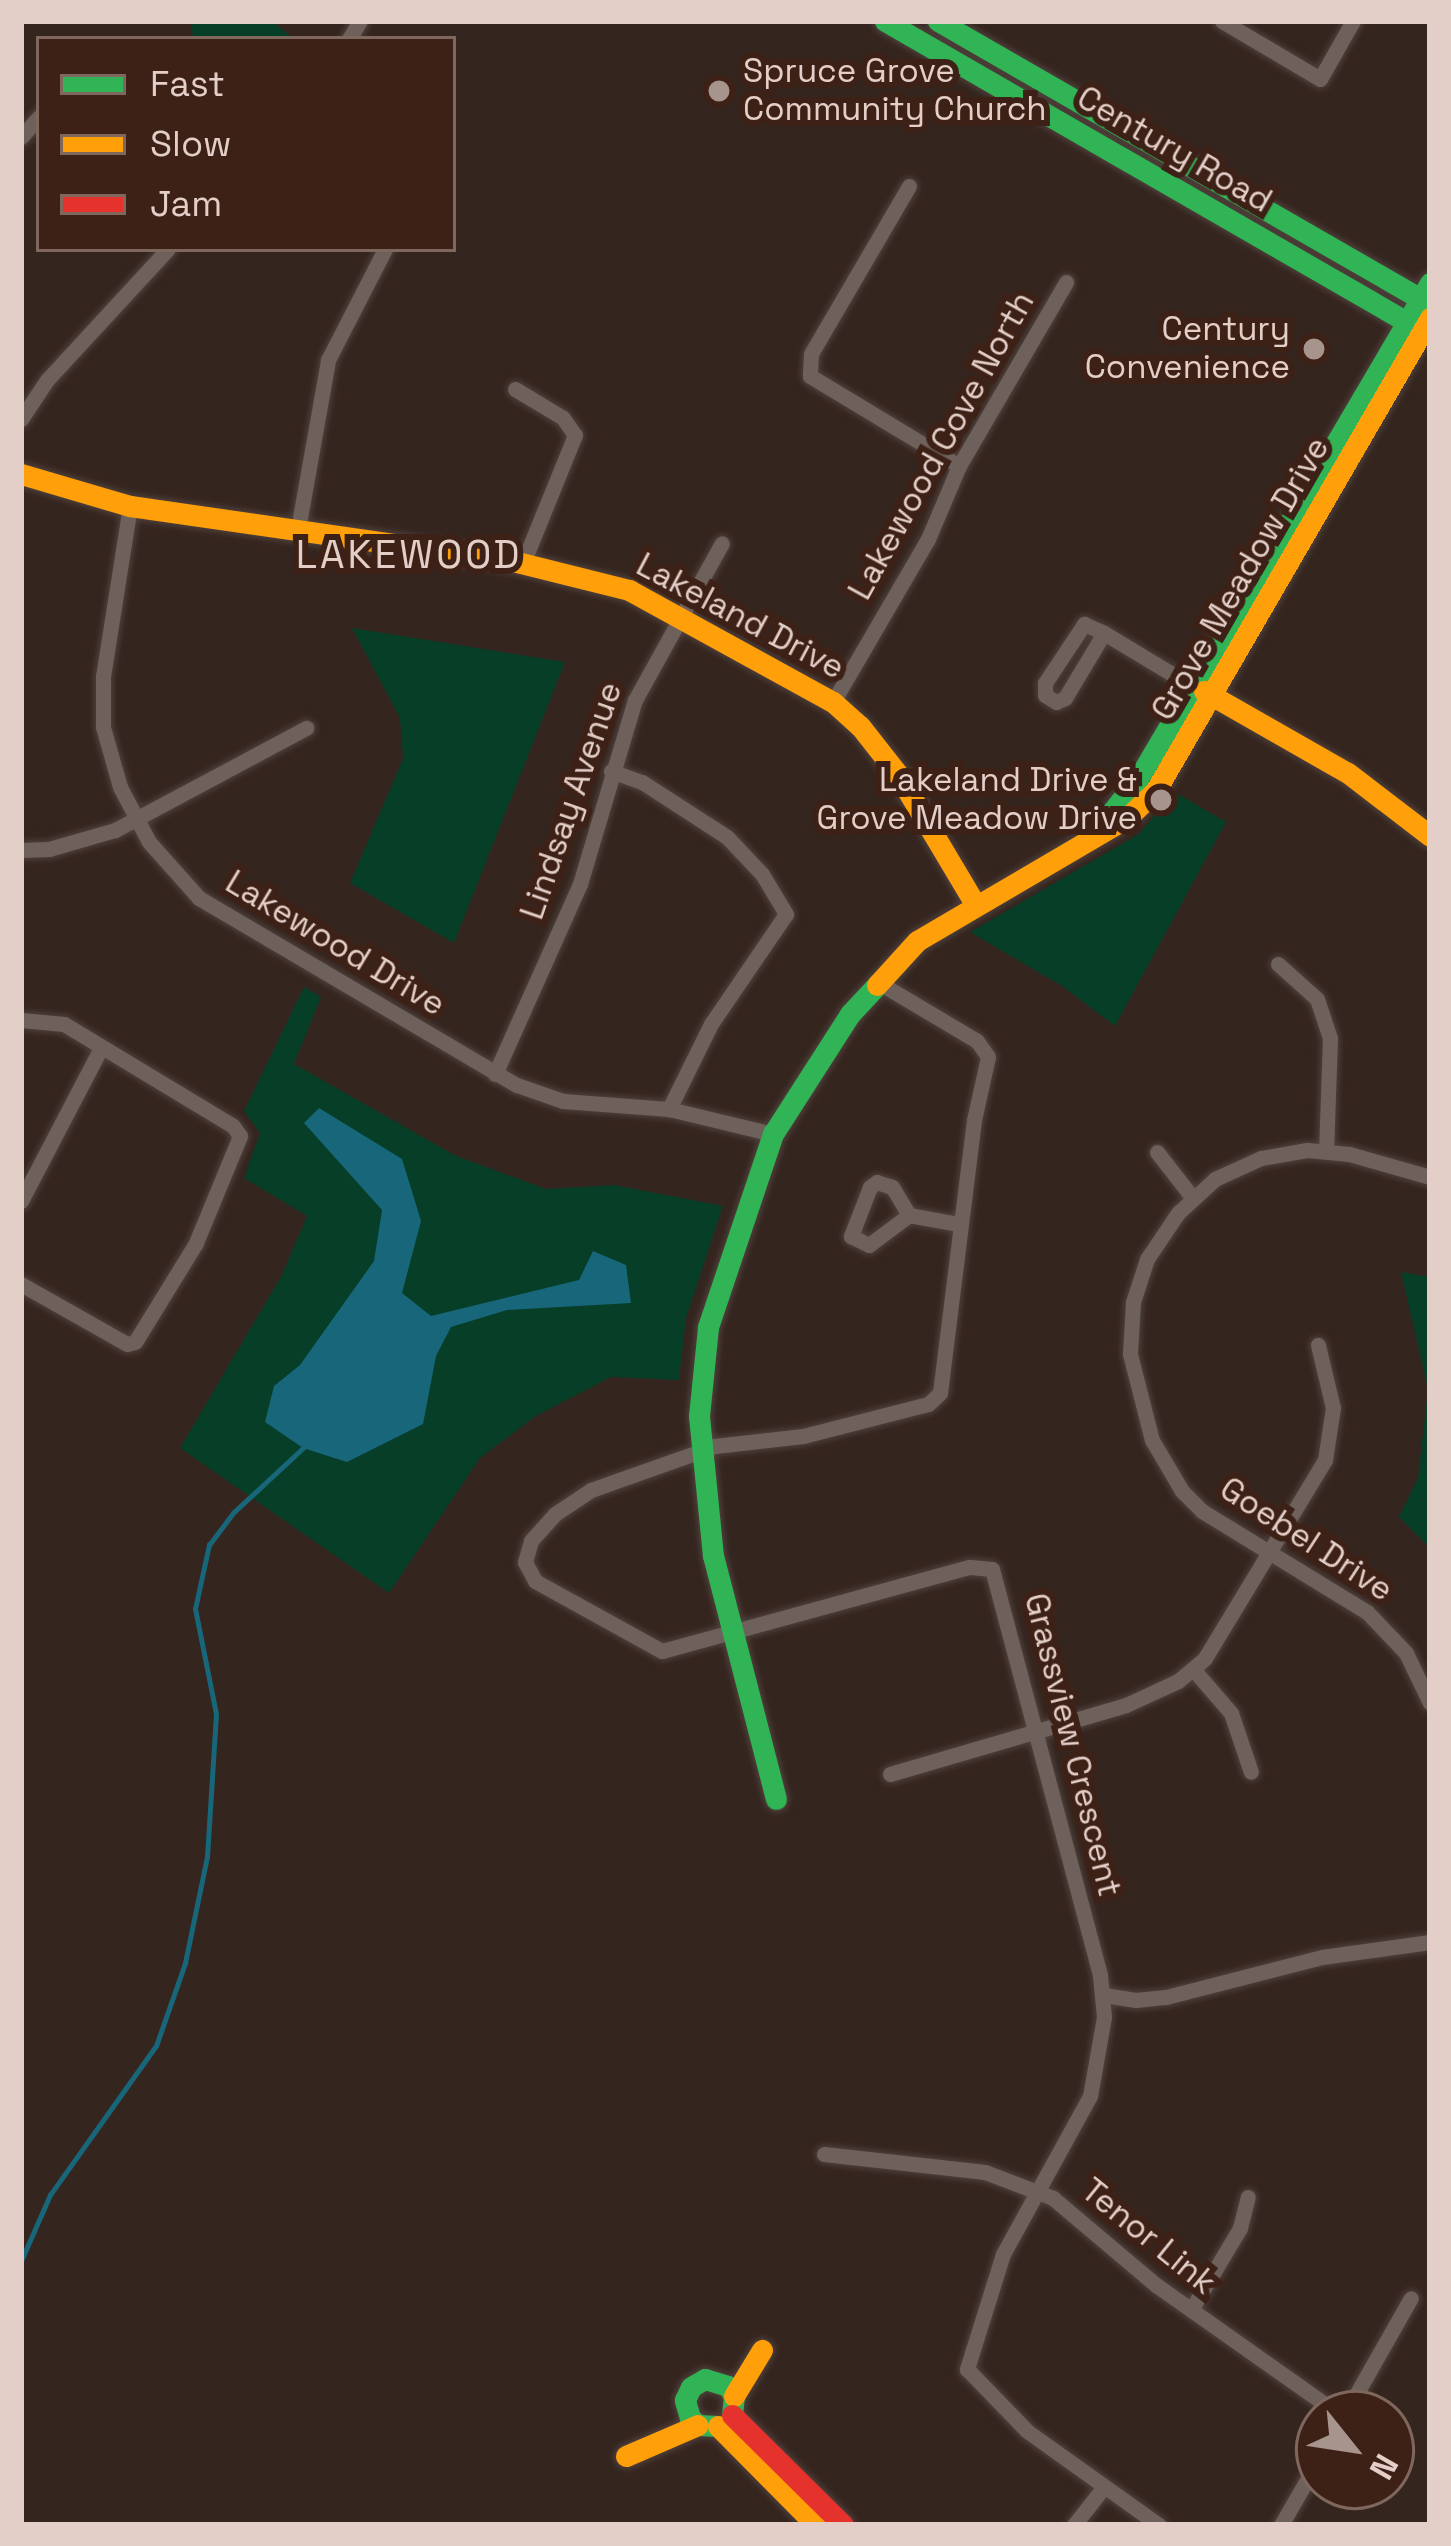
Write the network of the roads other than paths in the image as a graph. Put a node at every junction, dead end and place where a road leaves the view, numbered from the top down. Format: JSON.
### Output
{"nodes":[{"id":1,"x":885,"y":21,"type":"edge"},
{"id":2,"x":938,"y":21,"type":"edge"},
{"id":3,"x":1222,"y":21,"type":"edge"},
{"id":4,"x":1354,"y":21,"type":"edge"},
{"id":5,"x":909,"y":186,"type":"dead end"},
{"id":6,"x":165,"y":252,"type":"edge"},
{"id":7,"x":384,"y":252,"type":"edge"},
{"id":8,"x":1066,"y":282,"type":"dead end"},
{"id":9,"x":1426,"y":295,"type":"edge"},
{"id":10,"x":1422,"y":326,"type":"edge"},
{"id":11,"x":515,"y":388,"type":"dead end"},
{"id":12,"x":21,"y":419,"type":"edge"},
{"id":13,"x":958,"y":466,"type":"junction"},
{"id":14,"x":21,"y":474,"type":"edge"},
{"id":15,"x":130,"y":506,"type":"junction"},
{"id":16,"x":298,"y":529,"type":"junction"},
{"id":17,"x":722,"y":543,"type":"dead end"},
{"id":18,"x":523,"y":562,"type":"junction"},
{"id":19,"x":682,"y":616,"type":"junction"},
{"id":20,"x":1103,"y":633,"type":"junction"},
{"id":21,"x":1202,"y":691,"type":"junction"},
{"id":22,"x":833,"y":702,"type":"junction"},
{"id":23,"x":305,"y":728,"type":"dead end"},
{"id":24,"x":611,"y":771,"type":"junction"},
{"id":25,"x":136,"y":819,"type":"junction"},
{"id":26,"x":1430,"y":836,"type":"edge"},
{"id":27,"x":21,"y":850,"type":"edge"},
{"id":28,"x":975,"y":904,"type":"junction"},
{"id":29,"x":1278,"y":964,"type":"dead end"},
{"id":30,"x":876,"y":980,"type":"junction"},
{"id":31,"x":21,"y":1020,"type":"edge"},
{"id":32,"x":100,"y":1051,"type":"junction"},
{"id":33,"x":495,"y":1074,"type":"junction"},
{"id":34,"x":669,"y":1108,"type":"junction"},
{"id":35,"x":773,"y":1134,"type":"junction"},
{"id":36,"x":1326,"y":1151,"type":"junction"},
{"id":37,"x":1157,"y":1152,"type":"dead end"},
{"id":38,"x":1430,"y":1177,"type":"edge"},
{"id":39,"x":1192,"y":1197,"type":"junction"},
{"id":40,"x":21,"y":1201,"type":"edge"},
{"id":41,"x":909,"y":1214,"type":"dead end"},
{"id":42,"x":959,"y":1224,"type":"junction"},
{"id":43,"x":21,"y":1284,"type":"edge"},
{"id":44,"x":1318,"y":1345,"type":"dead end"},
{"id":45,"x":699,"y":1451,"type":"junction"},
{"id":46,"x":1271,"y":1556,"type":"junction"},
{"id":47,"x":731,"y":1634,"type":"junction"},
{"id":48,"x":1193,"y":1669,"type":"junction"},
{"id":49,"x":1430,"y":1703,"type":"edge"},
{"id":50,"x":1036,"y":1730,"type":"junction"},
{"id":51,"x":1251,"y":1772,"type":"dead end"},
{"id":52,"x":890,"y":1774,"type":"dead end"},
{"id":53,"x":776,"y":1798,"type":"dead end"},
{"id":54,"x":1430,"y":1942,"type":"edge"},
{"id":55,"x":1104,"y":1995,"type":"junction"},
{"id":56,"x":824,"y":2154,"type":"dead end"},
{"id":57,"x":1037,"y":2190,"type":"junction"},
{"id":58,"x":1248,"y":2198,"type":"dead end"},
{"id":59,"x":1412,"y":2297,"type":"dead end"},
{"id":60,"x":1191,"y":2311,"type":"junction"},
{"id":61,"x":1307,"y":2390,"type":"edge"},
{"id":62,"x":1356,"y":2390,"type":"edge"},
{"id":63,"x":714,"y":2409,"type":"junction"},
{"id":64,"x":626,"y":2456,"type":"dead end"},
{"id":65,"x":1103,"y":2488,"type":"junction"},
{"id":66,"x":816,"y":2525,"type":"edge"},
{"id":67,"x":843,"y":2525,"type":"edge"},
{"id":68,"x":1074,"y":2525,"type":"edge"},
{"id":69,"x":1159,"y":2525,"type":"edge"}],
"edges":[{"from":1,"to":10,"type":"street","name":"Century Road"},
{"from":2,"to":9,"type":"street","name":"Century Road"},
{"from":3,"to":4,"type":"street"},
{"from":5,"to":13,"type":"street"},
{"from":6,"to":12,"type":"street"},
{"from":7,"to":16,"type":"street"},
{"from":8,"to":13,"type":"street","name":"Lakewood Cove North"},
{"from":9,"to":10,"type":"street","name":"Grove Meadow Drive"},
{"from":10,"to":21,"type":"street","name":"Grove Meadow Drive"},
{"from":11,"to":18,"type":"street"},
{"from":13,"to":22,"type":"street","name":"Lakewood Cove North"},
{"from":14,"to":15,"type":"street","name":"Lakeland Drive"},
{"from":15,"to":16,"type":"street","name":"Lakeland Drive"},
{"from":15,"to":25,"type":"street","name":"Lakewood Drive"},
{"from":16,"to":18,"type":"street","name":"Lakeland Drive"},
{"from":17,"to":19,"type":"street","name":"Lindsay Avenue"},
{"from":18,"to":19,"type":"street","name":"Lakeland Drive"},
{"from":19,"to":22,"type":"street","name":"Lakeland Drive"},
{"from":19,"to":24,"type":"street","name":"Lindsay Avenue"},
{"from":20,"to":20,"type":"street"},
{"from":20,"to":21,"type":"street"},
{"from":21,"to":26,"type":"street"},
{"from":21,"to":28,"type":"street","name":"Grove Meadow Drive"},
{"from":22,"to":28,"type":"street","name":"Lakeland Drive"},
{"from":23,"to":25,"type":"street"},
{"from":24,"to":33,"type":"street","name":"Lindsay Avenue"},
{"from":24,"to":34,"type":"street"},
{"from":25,"to":27,"type":"street"},
{"from":25,"to":33,"type":"street","name":"Lakewood Drive"},
{"from":28,"to":30,"type":"street","name":"Grove Meadow Drive"},
{"from":29,"to":36,"type":"street"},
{"from":30,"to":35,"type":"street","name":"Grove Meadow Drive"},
{"from":30,"to":42,"type":"street"},
{"from":31,"to":32,"type":"street"},
{"from":32,"to":40,"type":"street"},
{"from":32,"to":43,"type":"street"},
{"from":33,"to":34,"type":"street","name":"Lakewood Drive"},
{"from":34,"to":35,"type":"street","name":"Lakewood Drive"},
{"from":35,"to":45,"type":"street","name":"Grove Meadow Drive"},
{"from":36,"to":38,"type":"street","name":"Goebel Drive"},
{"from":36,"to":39,"type":"street","name":"Goebel Drive"},
{"from":37,"to":39,"type":"street"},
{"from":39,"to":46,"type":"street","name":"Goebel Drive"},
{"from":41,"to":42,"type":"street"},
{"from":42,"to":45,"type":"street"},
{"from":44,"to":46,"type":"street"},
{"from":45,"to":47,"type":"street","name":"Grove Meadow Drive"},
{"from":45,"to":47,"type":"street"},
{"from":46,"to":48,"type":"street"},
{"from":46,"to":49,"type":"street","name":"Goebel Drive"},
{"from":47,"to":50,"type":"street","name":"Grassview Crescent"},
{"from":47,"to":53,"type":"street","name":"Grove Meadow Drive"},
{"from":48,"to":50,"type":"street"},
{"from":48,"to":51,"type":"street"},
{"from":50,"to":52,"type":"street"},
{"from":50,"to":55,"type":"street","name":"Grassview Crescent"},
{"from":54,"to":55,"type":"street"},
{"from":55,"to":57,"type":"street","name":"Grassview Crescent"},
{"from":56,"to":57,"type":"street","name":"Tenor Link"},
{"from":57,"to":60,"type":"street","name":"Tenor Link"},
{"from":57,"to":65,"type":"street","name":"Grassview Crescent"},
{"from":58,"to":60,"type":"street"},
{"from":59,"to":62,"type":"street"},
{"from":60,"to":61,"type":"street","name":"Tenor Link"},
{"from":63,"to":64,"type":"street"},
{"from":63,"to":66,"type":"street"},
{"from":63,"to":67,"type":"street"},
{"from":65,"to":68,"type":"street"},
{"from":65,"to":69,"type":"street"}]}
